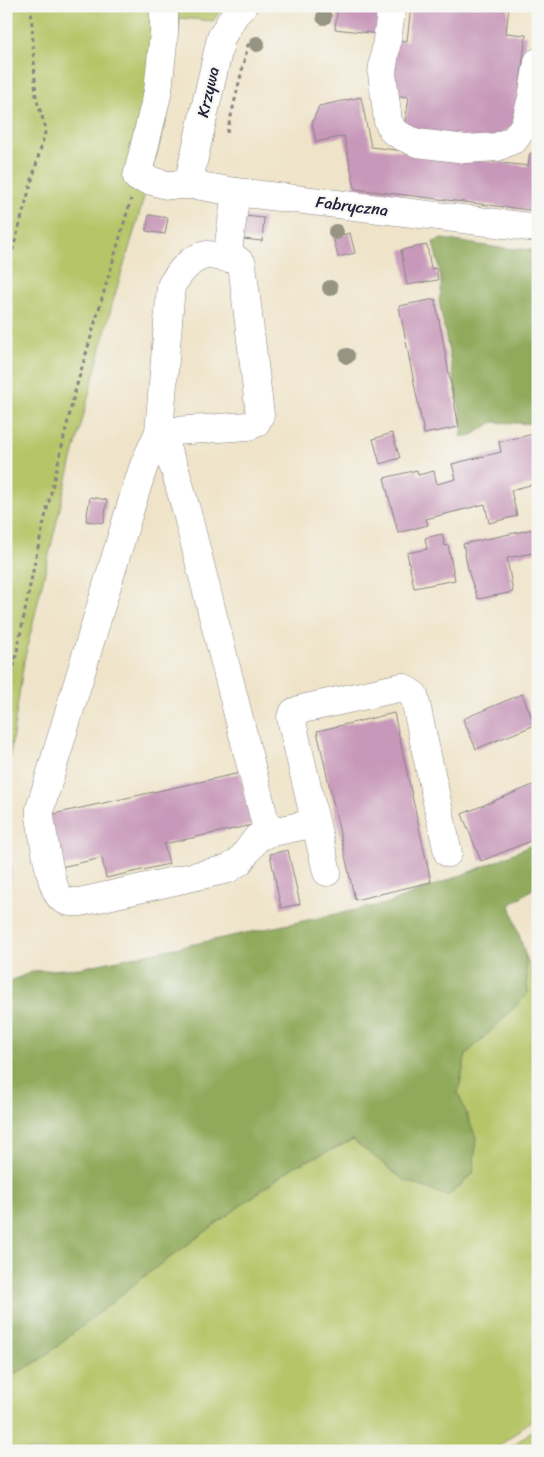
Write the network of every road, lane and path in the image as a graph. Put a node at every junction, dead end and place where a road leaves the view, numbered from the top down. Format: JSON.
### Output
{"nodes":[{"id":1,"x":31,"y":6,"type":"edge"},
{"id":2,"x":164,"y":6,"type":"edge"},
{"id":3,"x":392,"y":6,"type":"edge"},
{"id":4,"x":239,"y":10,"type":"edge"},
{"id":5,"x":538,"y":62,"type":"edge"},
{"id":6,"x":226,"y":135,"type":"dead end"},
{"id":7,"x":137,"y":177,"type":"junction"},
{"id":8,"x":194,"y":185,"type":"junction"},
{"id":9,"x":236,"y":192,"type":"junction"},
{"id":10,"x":538,"y":228,"type":"edge"},
{"id":11,"x":227,"y":258,"type":"junction"},
{"id":12,"x":6,"y":274,"type":"edge"},
{"id":13,"x":159,"y":432,"type":"junction"},
{"id":14,"x":6,"y":706,"type":"edge"},
{"id":15,"x":315,"y":823,"type":"junction"},
{"id":16,"x":268,"y":833,"type":"junction"},
{"id":17,"x":448,"y":854,"type":"dead end"},
{"id":18,"x":327,"y":872,"type":"dead end"}],
"edges":[{"from":1,"to":12,"type":"path"},
{"from":2,"to":7,"type":"street"},
{"from":3,"to":5,"type":"street"},
{"from":4,"to":6,"type":"path"},
{"from":4,"to":8,"type":"street","name":"Krzywa"},
{"from":7,"to":8,"type":"street","name":"Fabryczna"},
{"from":7,"to":14,"type":"path"},
{"from":8,"to":9,"type":"street","name":"Fabryczna"},
{"from":9,"to":10,"type":"street","name":"Fabryczna"},
{"from":9,"to":11,"type":"street"},
{"from":11,"to":13,"type":"street"},
{"from":11,"to":13,"type":"street"},
{"from":13,"to":16,"type":"street"},
{"from":13,"to":16,"type":"street"},
{"from":15,"to":16,"type":"street"},
{"from":15,"to":17,"type":"street"},
{"from":15,"to":18,"type":"street"}]}
